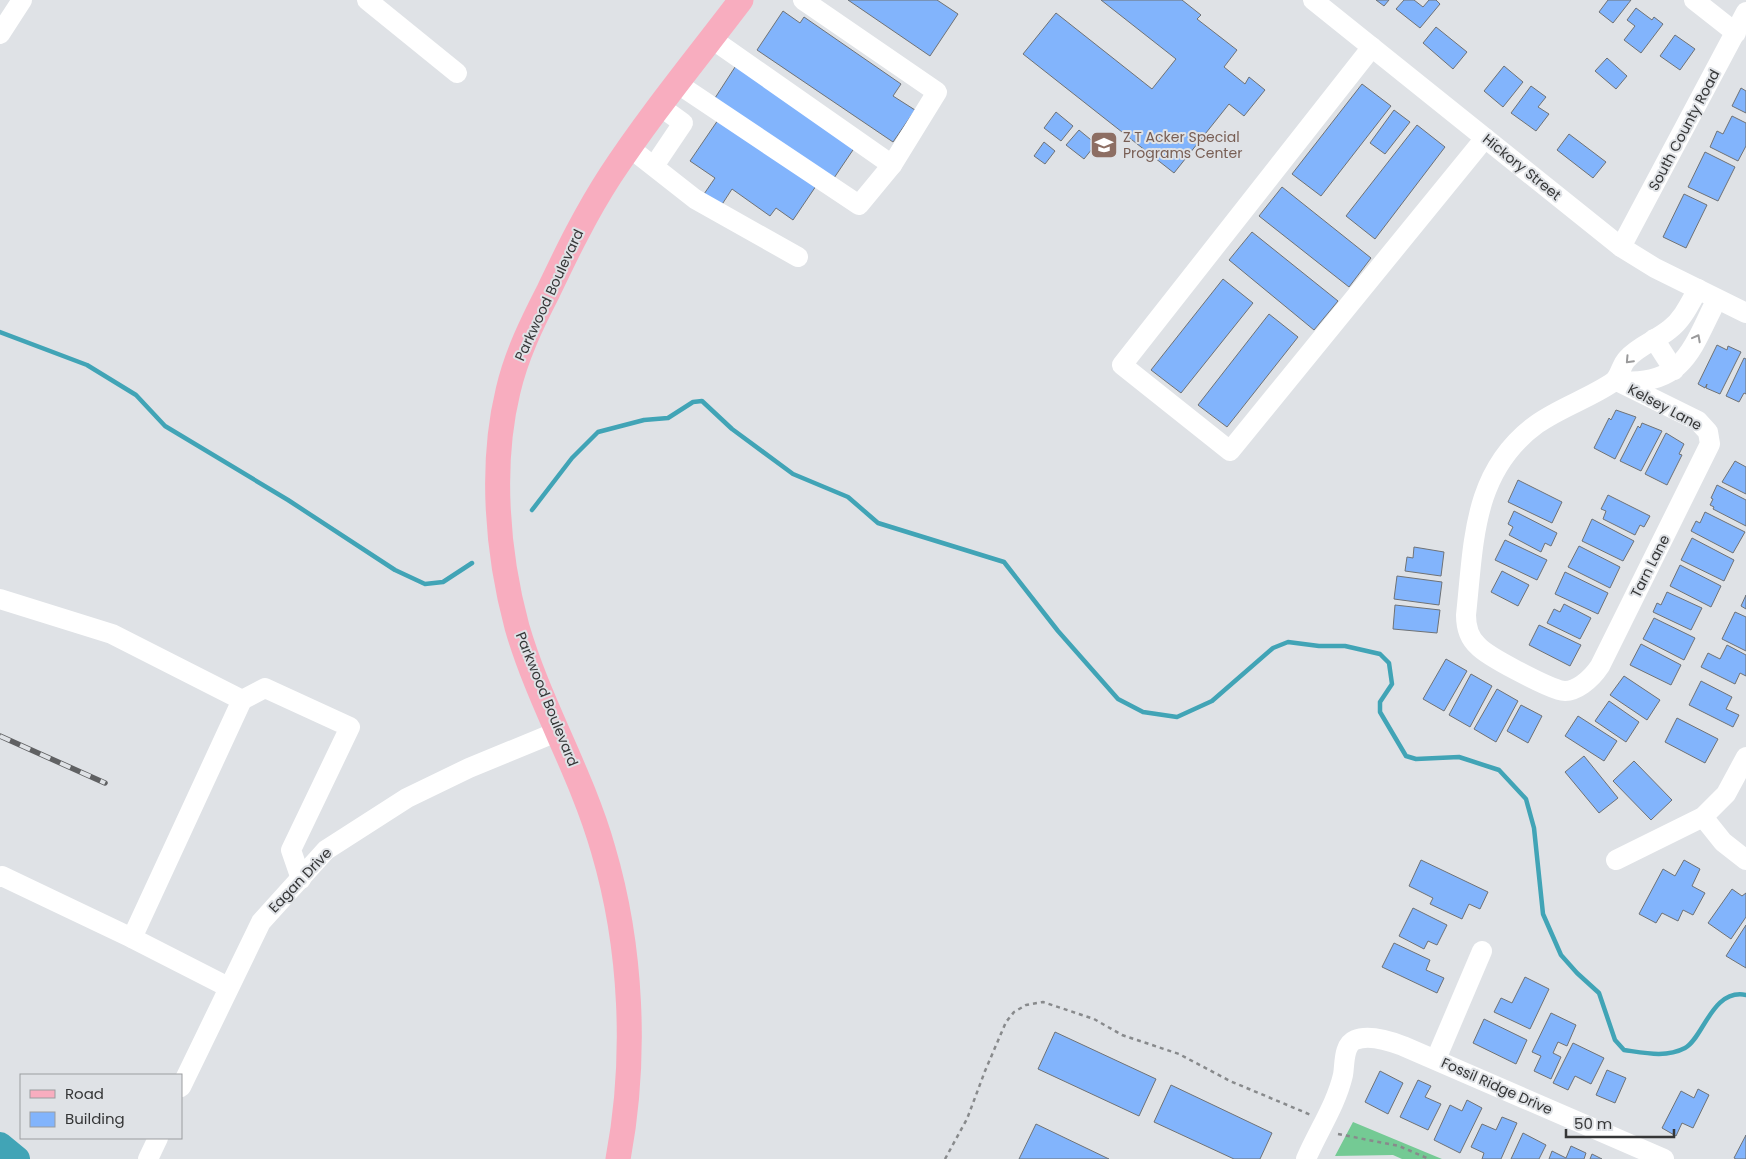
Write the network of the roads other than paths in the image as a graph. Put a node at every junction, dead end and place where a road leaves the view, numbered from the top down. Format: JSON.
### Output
{"nodes":[{"id":1,"x":22,"y":0,"type":"edge"},
{"id":2,"x":367,"y":0,"type":"edge"},
{"id":3,"x":741,"y":0,"type":"edge"},
{"id":4,"x":804,"y":0,"type":"edge"},
{"id":5,"x":1694,"y":0,"type":"edge"},
{"id":6,"x":1320,"y":2,"type":"edge"},
{"id":7,"x":1746,"y":12,"type":"edge"},
{"id":8,"x":1736,"y":33,"type":"junction"},
{"id":9,"x":0,"y":34,"type":"edge"},
{"id":10,"x":712,"y":39,"type":"junction"},
{"id":11,"x":1372,"y":47,"type":"junction"},
{"id":12,"x":457,"y":73,"type":"dead end"},
{"id":13,"x":678,"y":84,"type":"junction"},
{"id":14,"x":661,"y":106,"type":"junction"},
{"id":15,"x":1485,"y":138,"type":"junction"},
{"id":16,"x":630,"y":148,"type":"junction"},
{"id":17,"x":892,"y":165,"type":"junction"},
{"id":18,"x":654,"y":166,"type":"junction"},
{"id":19,"x":1621,"y":247,"type":"junction"},
{"id":20,"x":798,"y":257,"type":"dead end"},
{"id":21,"x":1698,"y":289,"type":"junction"},
{"id":22,"x":1718,"y":299,"type":"junction"},
{"id":23,"x":1746,"y":313,"type":"edge"},
{"id":24,"x":1654,"y":339,"type":"junction"},
{"id":25,"x":1674,"y":370,"type":"junction"},
{"id":26,"x":1615,"y":380,"type":"junction"},
{"id":27,"x":1710,"y":437,"type":"joint"},
{"id":28,"x":0,"y":599,"type":"edge"},
{"id":29,"x":242,"y":700,"type":"junction"},
{"id":30,"x":559,"y":732,"type":"junction"},
{"id":31,"x":1746,"y":757,"type":"edge"},
{"id":32,"x":1703,"y":817,"type":"junction"},
{"id":33,"x":1616,"y":860,"type":"dead end"},
{"id":34,"x":1746,"y":860,"type":"edge"},
{"id":35,"x":0,"y":877,"type":"edge"},
{"id":36,"x":301,"y":879,"type":"junction"},
{"id":37,"x":132,"y":938,"type":"junction"},
{"id":38,"x":1482,"y":951,"type":"dead end"},
{"id":39,"x":228,"y":987,"type":"junction"},
{"id":40,"x":1436,"y":1059,"type":"junction"},
{"id":41,"x":182,"y":1085,"type":"edge"},
{"id":42,"x":158,"y":1139,"type":"edge"},
{"id":43,"x":148,"y":1159,"type":"edge"},
{"id":44,"x":618,"y":1159,"type":"edge"},
{"id":45,"x":1306,"y":1159,"type":"edge"},
{"id":46,"x":1664,"y":1159,"type":"edge"}],
"edges":[{"from":1,"to":9,"type":"street"},
{"from":2,"to":12,"type":"street"},
{"from":3,"to":10,"type":"main road","name":"Parkwood Boulevard"},
{"from":4,"to":17,"type":"street"},
{"from":5,"to":8,"type":"street"},
{"from":6,"to":11,"type":"street","name":"Hickory Street"},
{"from":7,"to":8,"type":"street","name":"South County Road"},
{"from":8,"to":19,"type":"street","name":"South County Road"},
{"from":10,"to":13,"type":"main road","name":"Parkwood Boulevard"},
{"from":10,"to":17,"type":"street"},
{"from":11,"to":15,"type":"street","name":"Hickory Street"},
{"from":11,"to":15,"type":"street"},
{"from":13,"to":14,"type":"main road","name":"Parkwood Boulevard"},
{"from":13,"to":17,"type":"street"},
{"from":14,"to":16,"type":"main road","name":"Parkwood Boulevard"},
{"from":14,"to":18,"type":"street"},
{"from":15,"to":19,"type":"street","name":"Hickory Street"},
{"from":16,"to":18,"type":"street"},
{"from":16,"to":30,"type":"main road","name":"Parkwood Boulevard"},
{"from":18,"to":20,"type":"street"},
{"from":19,"to":21,"type":"street","name":"Hickory Street"},
{"from":21,"to":22,"type":"street","name":"Hickory Street"},
{"from":21,"to":24,"type":"street"},
{"from":22,"to":23,"type":"street","name":"Hickory Street"},
{"from":25,"to":22,"type":"street","one_way":true},
{"from":24,"to":25,"type":"street"},
{"from":24,"to":26,"type":"street","one_way":true},
{"from":25,"to":26,"type":"street"},
{"from":26,"to":27,"type":"street","name":"Kelsey Lane"},
{"from":26,"to":27,"type":"street","name":"Tarn Lane"},
{"from":28,"to":29,"type":"street"},
{"from":29,"to":36,"type":"street"},
{"from":29,"to":37,"type":"street"},
{"from":30,"to":36,"type":"street","name":"Eagan Drive"},
{"from":30,"to":44,"type":"main road","name":"Parkwood Boulevard"},
{"from":31,"to":32,"type":"street"},
{"from":32,"to":33,"type":"street"},
{"from":32,"to":34,"type":"street"},
{"from":35,"to":37,"type":"street"},
{"from":36,"to":39,"type":"street","name":"Eagan Drive"},
{"from":37,"to":39,"type":"street"},
{"from":38,"to":40,"type":"street"},
{"from":39,"to":41,"type":"street","name":"Eagan Drive"},
{"from":40,"to":45,"type":"street","name":"Fossil Ridge Drive"},
{"from":40,"to":46,"type":"street","name":"Fossil Ridge Drive"},
{"from":42,"to":43,"type":"street"}]}
